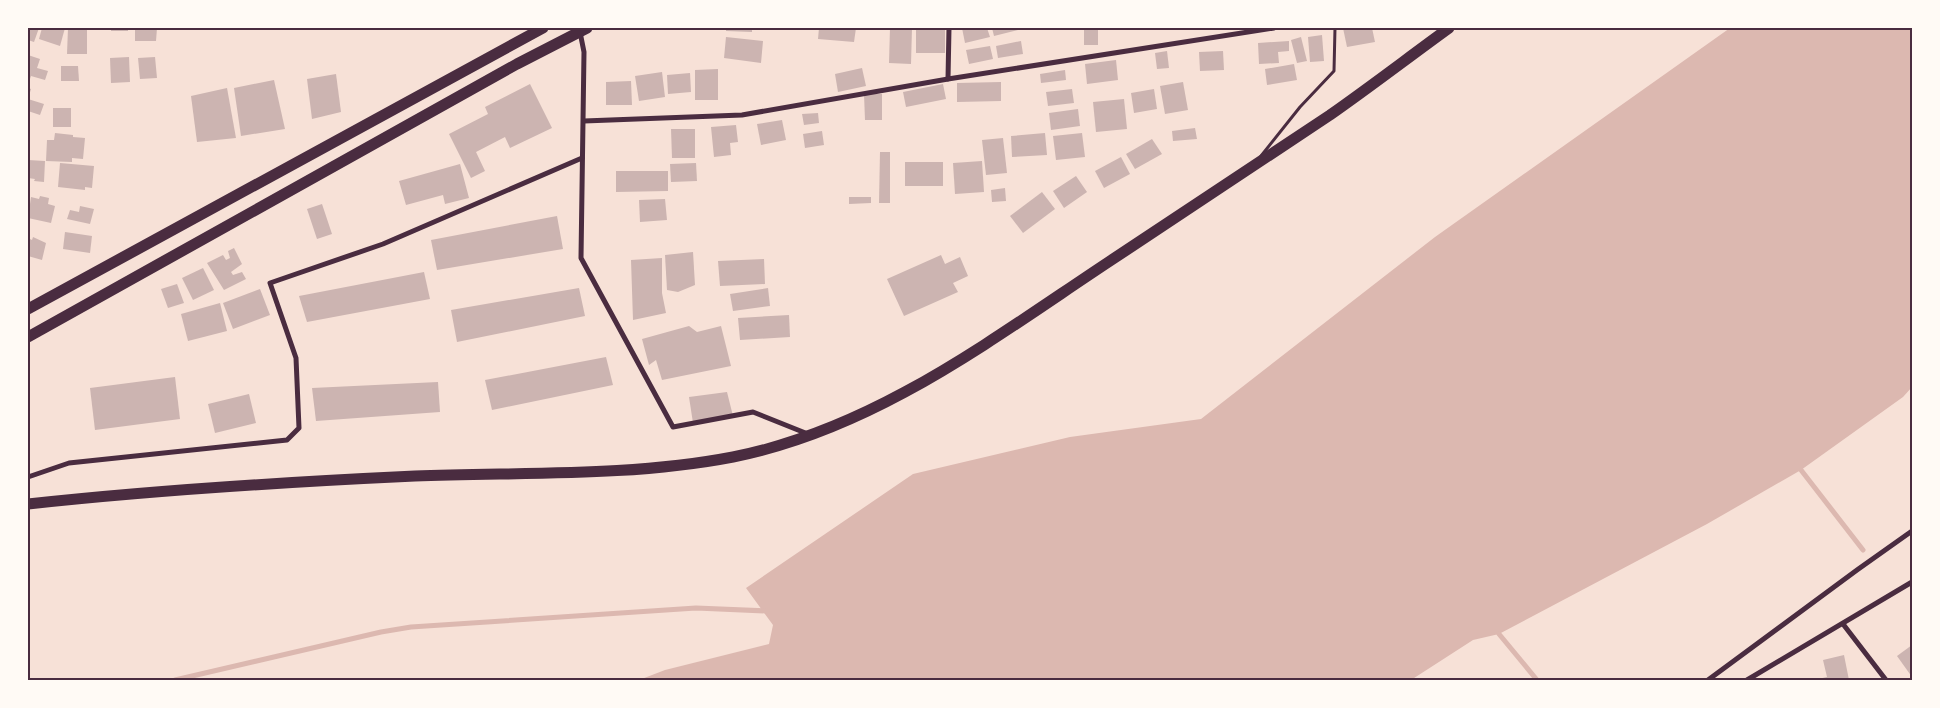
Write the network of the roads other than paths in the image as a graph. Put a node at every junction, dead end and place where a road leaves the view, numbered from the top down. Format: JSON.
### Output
{"nodes":[{"id":1,"x":543,"y":28,"type":"edge"},
{"id":2,"x":949,"y":28,"type":"edge"},
{"id":3,"x":1274,"y":28,"type":"edge"},
{"id":4,"x":1335,"y":28,"type":"edge"},
{"id":5,"x":1449,"y":28,"type":"edge"},
{"id":6,"x":581,"y":29,"type":"edge"},
{"id":7,"x":948,"y":79,"type":"junction"},
{"id":8,"x":584,"y":121,"type":"junction"},
{"id":9,"x":582,"y":158,"type":"junction"},
{"id":10,"x":1252,"y":166,"type":"junction"},
{"id":11,"x":28,"y":309,"type":"edge"},
{"id":12,"x":28,"y":337,"type":"edge"},
{"id":13,"x":812,"y":436,"type":"junction"},
{"id":14,"x":28,"y":477,"type":"edge"},
{"id":15,"x":28,"y":504,"type":"edge"},
{"id":16,"x":1912,"y":531,"type":"edge"},
{"id":17,"x":1912,"y":582,"type":"edge"},
{"id":18,"x":1843,"y":624,"type":"junction"},
{"id":19,"x":1708,"y":680,"type":"edge"},
{"id":20,"x":1747,"y":680,"type":"edge"},
{"id":21,"x":1886,"y":680,"type":"edge"}],
"edges":[{"from":1,"to":11,"type":"main road"},
{"from":2,"to":7,"type":"street"},
{"from":3,"to":7,"type":"street"},
{"from":4,"to":10,"type":"lane"},
{"from":5,"to":10,"type":"main road"},
{"from":6,"to":8,"type":"street"},
{"from":6,"to":12,"type":"main road"},
{"from":7,"to":8,"type":"street"},
{"from":8,"to":9,"type":"street"},
{"from":9,"to":13,"type":"street"},
{"from":9,"to":14,"type":"street"},
{"from":10,"to":13,"type":"main road"},
{"from":13,"to":15,"type":"main road"},
{"from":16,"to":19,"type":"street"},
{"from":17,"to":18,"type":"street"},
{"from":18,"to":20,"type":"street"},
{"from":18,"to":21,"type":"street"}]}
